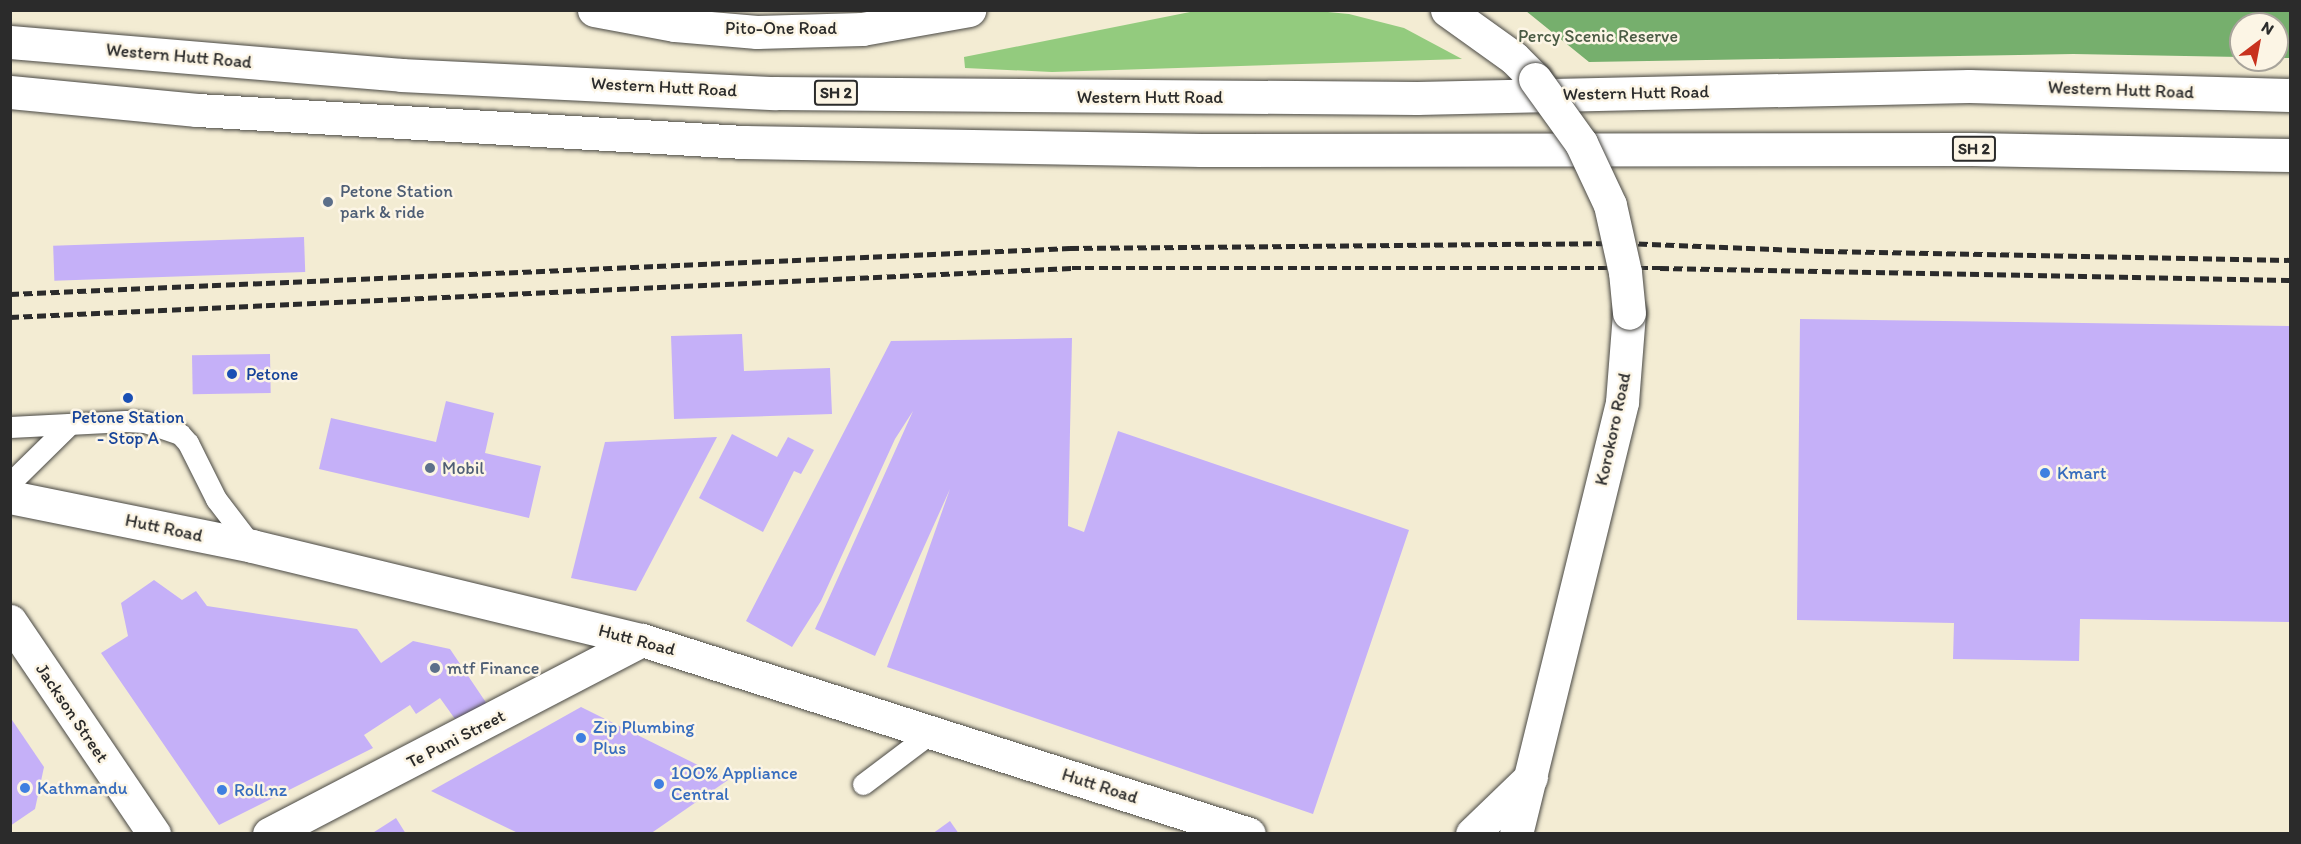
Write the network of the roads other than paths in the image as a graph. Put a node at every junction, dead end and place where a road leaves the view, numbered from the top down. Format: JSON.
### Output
{"nodes":[{"id":1,"x":594,"y":10,"type":"edge"},
{"id":2,"x":969,"y":10,"type":"edge"},
{"id":3,"x":1447,"y":10,"type":"edge"},
{"id":4,"x":10,"y":42,"type":"edge"},
{"id":5,"x":10,"y":92,"type":"edge"},
{"id":6,"x":2290,"y":95,"type":"edge"},
{"id":7,"x":2290,"y":155,"type":"edge"},
{"id":8,"x":70,"y":424,"type":"junction"},
{"id":9,"x":10,"y":427,"type":"edge"},
{"id":10,"x":10,"y":483,"type":"edge"},
{"id":11,"x":10,"y":497,"type":"edge"},
{"id":12,"x":252,"y":546,"type":"junction"},
{"id":13,"x":10,"y":621,"type":"edge"},
{"id":14,"x":642,"y":640,"type":"junction"},
{"id":15,"x":932,"y":732,"type":"junction"},
{"id":16,"x":1531,"y":777,"type":"junction"},
{"id":17,"x":863,"y":784,"type":"dead end"},
{"id":18,"x":154,"y":834,"type":"edge"},
{"id":19,"x":269,"y":834,"type":"edge"},
{"id":20,"x":1249,"y":834,"type":"edge"},
{"id":21,"x":1472,"y":834,"type":"edge"},
{"id":22,"x":1516,"y":834,"type":"edge"}],
"edges":[{"from":1,"to":2,"type":"main road","name":"Pito-One Road"},
{"from":3,"to":16,"type":"main road","name":"Korokoro Road","bridge":true},
{"from":4,"to":6,"type":"main road","name":"Western Hutt Road","number":"SH 2"},
{"from":5,"to":7,"type":"main road","number":"SH 2"},
{"from":8,"to":9,"type":"lane"},
{"from":8,"to":10,"type":"lane"},
{"from":8,"to":12,"type":"lane"},
{"from":11,"to":12,"type":"main road","name":"Hutt Road"},
{"from":12,"to":14,"type":"main road","name":"Hutt Road"},
{"from":13,"to":18,"type":"main road","name":"Jackson Street"},
{"from":14,"to":15,"type":"main road","name":"Hutt Road"},
{"from":14,"to":19,"type":"main road","name":"Te Puni Street"},
{"from":15,"to":17,"type":"lane"},
{"from":15,"to":20,"type":"main road","name":"Hutt Road"},
{"from":16,"to":21,"type":"main road"},
{"from":16,"to":22,"type":"main road","name":"Korokoro Road"}]}
